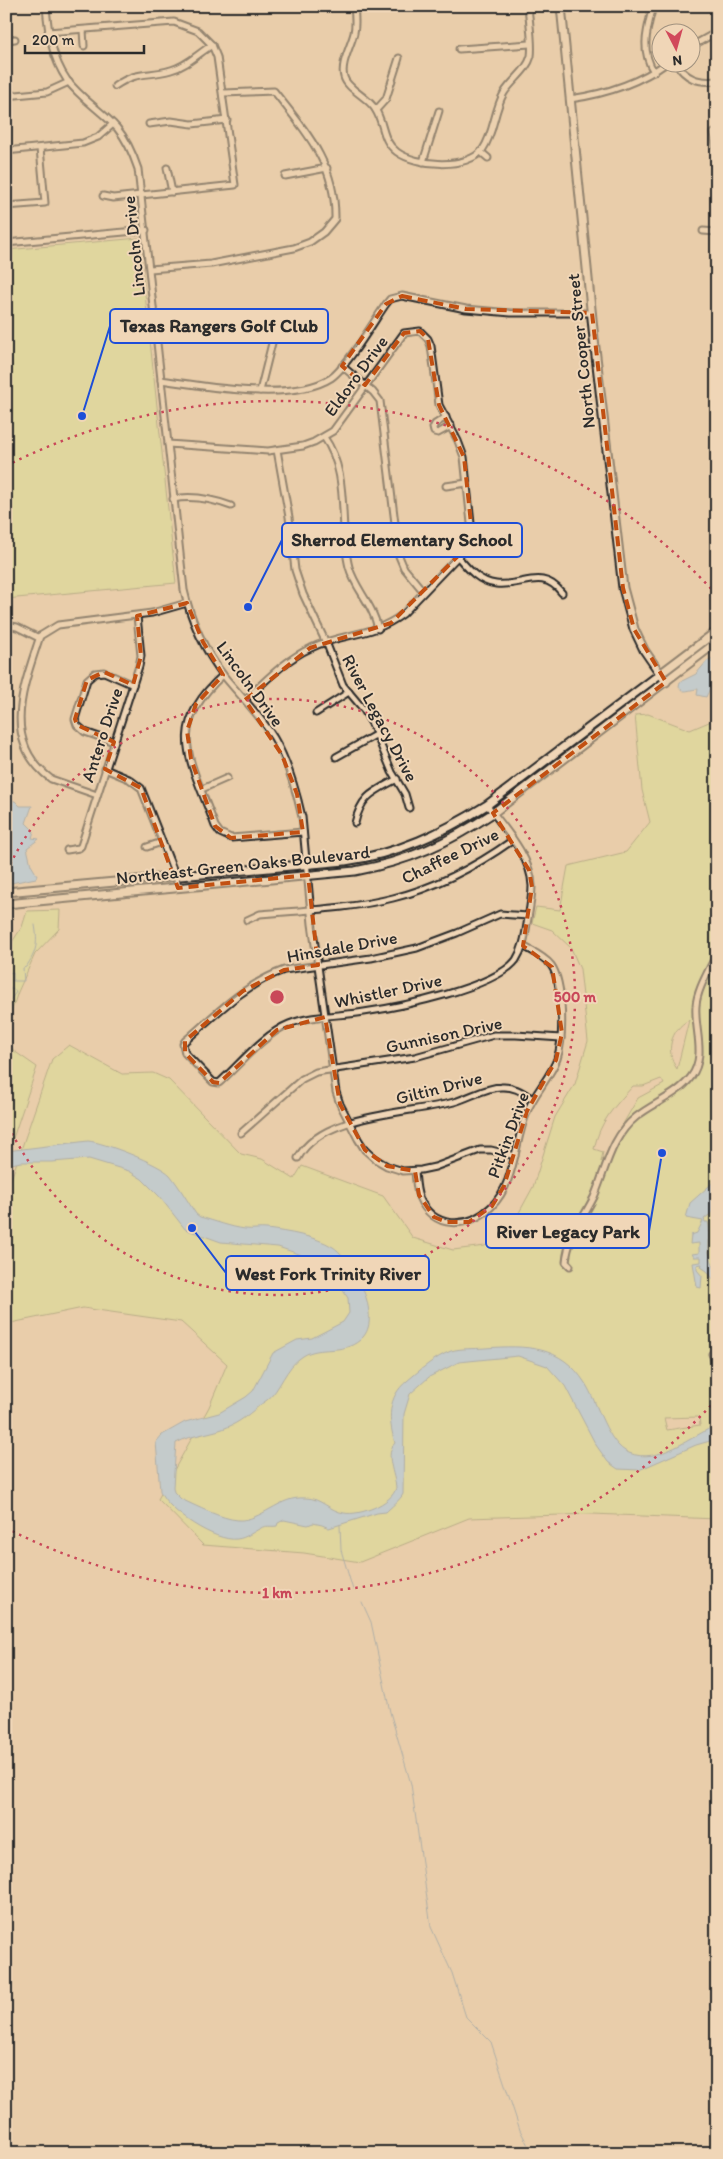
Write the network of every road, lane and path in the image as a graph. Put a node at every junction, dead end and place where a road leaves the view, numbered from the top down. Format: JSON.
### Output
{"nodes":[{"id":1,"x":46,"y":6,"type":"edge"},
{"id":2,"x":311,"y":6,"type":"edge"},
{"id":3,"x":358,"y":6,"type":"edge"},
{"id":4,"x":528,"y":6,"type":"edge"},
{"id":5,"x":561,"y":6,"type":"edge"},
{"id":6,"x":654,"y":6,"type":"edge"},
{"id":7,"x":354,"y":7,"type":"edge"},
{"id":8,"x":83,"y":30,"type":"junction"},
{"id":9,"x":48,"y":32,"type":"junction"},
{"id":10,"x":717,"y":32,"type":"edge"},
{"id":11,"x":6,"y":40,"type":"edge"},
{"id":12,"x":15,"y":40,"type":"dead end"},
{"id":13,"x":700,"y":41,"type":"edge"},
{"id":14,"x":530,"y":44,"type":"junction"},
{"id":15,"x":212,"y":45,"type":"junction"},
{"id":16,"x":84,"y":46,"type":"dead end"},
{"id":17,"x":459,"y":50,"type":"dead end"},
{"id":18,"x":399,"y":58,"type":"dead end"},
{"id":19,"x":650,"y":66,"type":"edge"},
{"id":20,"x":654,"y":72,"type":"edge"},
{"id":21,"x":682,"y":72,"type":"edge"},
{"id":22,"x":717,"y":81,"type":"edge"},
{"id":23,"x":69,"y":82,"type":"junction"},
{"id":24,"x":115,"y":86,"type":"dead end"},
{"id":25,"x":224,"y":93,"type":"junction"},
{"id":26,"x":6,"y":96,"type":"edge"},
{"id":27,"x":570,"y":99,"type":"junction"},
{"id":28,"x":376,"y":110,"type":"junction"},
{"id":29,"x":439,"y":111,"type":"dead end"},
{"id":30,"x":227,"y":120,"type":"junction"},
{"id":31,"x":113,"y":124,"type":"junction"},
{"id":32,"x":149,"y":124,"type":"dead end"},
{"id":33,"x":716,"y":133,"type":"edge"},
{"id":34,"x":40,"y":148,"type":"junction"},
{"id":35,"x":717,"y":150,"type":"edge"},
{"id":36,"x":6,"y":151,"type":"edge"},
{"id":37,"x":481,"y":152,"type":"junction"},
{"id":38,"x":488,"y":158,"type":"dead end"},
{"id":39,"x":422,"y":162,"type":"junction"},
{"id":40,"x":168,"y":168,"type":"dead end"},
{"id":41,"x":327,"y":168,"type":"junction"},
{"id":42,"x":285,"y":176,"type":"dead end"},
{"id":43,"x":172,"y":192,"type":"junction"},
{"id":44,"x":103,"y":196,"type":"dead end"},
{"id":45,"x":142,"y":196,"type":"junction"},
{"id":46,"x":6,"y":206,"type":"edge"},
{"id":47,"x":146,"y":230,"type":"junction"},
{"id":48,"x":703,"y":231,"type":"dead end"},
{"id":49,"x":717,"y":232,"type":"edge"},
{"id":50,"x":6,"y":243,"type":"edge"},
{"id":51,"x":150,"y":269,"type":"junction"},
{"id":52,"x":592,"y":313,"type":"junction"},
{"id":53,"x":277,"y":323,"type":"dead end"},
{"id":54,"x":342,"y":366,"type":"junction"},
{"id":55,"x":161,"y":380,"type":"junction"},
{"id":56,"x":365,"y":385,"type":"junction"},
{"id":57,"x":260,"y":391,"type":"junction"},
{"id":58,"x":446,"y":417,"type":"junction"},
{"id":59,"x":451,"y":426,"type":"junction"},
{"id":60,"x":324,"y":437,"type":"junction"},
{"id":61,"x":168,"y":444,"type":"junction"},
{"id":62,"x":277,"y":450,"type":"junction"},
{"id":63,"x":467,"y":484,"type":"junction"},
{"id":64,"x":446,"y":486,"type":"dead end"},
{"id":65,"x":173,"y":499,"type":"junction"},
{"id":66,"x":231,"y":506,"type":"dead end"},
{"id":67,"x":458,"y":557,"type":"junction"},
{"id":68,"x":424,"y":591,"type":"junction"},
{"id":69,"x":562,"y":593,"type":"dead end"},
{"id":70,"x":187,"y":603,"type":"junction"},
{"id":71,"x":136,"y":616,"type":"junction"},
{"id":72,"x":6,"y":625,"type":"edge"},
{"id":73,"x":378,"y":629,"type":"junction"},
{"id":74,"x":717,"y":631,"type":"edge"},
{"id":75,"x":40,"y":636,"type":"junction"},
{"id":76,"x":325,"y":642,"type":"junction"},
{"id":77,"x":717,"y":642,"type":"edge"},
{"id":78,"x":660,"y":673,"type":"junction"},
{"id":79,"x":223,"y":675,"type":"junction"},
{"id":80,"x":666,"y":682,"type":"junction"},
{"id":81,"x":133,"y":685,"type":"junction"},
{"id":82,"x":348,"y":692,"type":"junction"},
{"id":83,"x":245,"y":700,"type":"junction"},
{"id":84,"x":316,"y":713,"type":"dead end"},
{"id":85,"x":595,"y":721,"type":"junction"},
{"id":86,"x":602,"y":730,"type":"junction"},
{"id":87,"x":377,"y":734,"type":"junction"},
{"id":88,"x":114,"y":742,"type":"junction"},
{"id":89,"x":336,"y":757,"type":"dead end"},
{"id":90,"x":105,"y":769,"type":"junction"},
{"id":91,"x":226,"y":778,"type":"dead end"},
{"id":92,"x":396,"y":780,"type":"junction"},
{"id":93,"x":202,"y":789,"type":"junction"},
{"id":94,"x":97,"y":795,"type":"junction"},
{"id":95,"x":487,"y":804,"type":"junction"},
{"id":96,"x":409,"y":808,"type":"dead end"},
{"id":97,"x":493,"y":813,"type":"junction"},
{"id":98,"x":355,"y":823,"type":"dead end"},
{"id":99,"x":304,"y":832,"type":"junction"},
{"id":100,"x":513,"y":840,"type":"junction"},
{"id":101,"x":162,"y":842,"type":"junction"},
{"id":102,"x":147,"y":847,"type":"dead end"},
{"id":103,"x":67,"y":850,"type":"dead end"},
{"id":104,"x":308,"y":865,"type":"junction"},
{"id":105,"x":308,"y":875,"type":"junction"},
{"id":106,"x":176,"y":876,"type":"junction"},
{"id":107,"x":178,"y":888,"type":"junction"},
{"id":108,"x":6,"y":892,"type":"edge"},
{"id":109,"x":6,"y":904,"type":"edge"},
{"id":110,"x":311,"y":909,"type":"junction"},
{"id":111,"x":528,"y":916,"type":"junction"},
{"id":112,"x":247,"y":920,"type":"dead end"},
{"id":113,"x":523,"y":946,"type":"junction"},
{"id":114,"x":717,"y":954,"type":"edge"},
{"id":115,"x":318,"y":965,"type":"junction"},
{"id":116,"x":325,"y":1017,"type":"junction"},
{"id":117,"x":561,"y":1038,"type":"junction"},
{"id":118,"x":184,"y":1050,"type":"joint"},
{"id":119,"x":333,"y":1070,"type":"junction"},
{"id":120,"x":533,"y":1099,"type":"junction"},
{"id":121,"x":349,"y":1123,"type":"junction"},
{"id":122,"x":241,"y":1133,"type":"dead end"},
{"id":123,"x":515,"y":1156,"type":"junction"},
{"id":124,"x":298,"y":1158,"type":"dead end"},
{"id":125,"x":415,"y":1171,"type":"junction"},
{"id":126,"x":570,"y":1266,"type":"dead end"},
{"id":127,"x":717,"y":1349,"type":"edge"},
{"id":128,"x":716,"y":1363,"type":"edge"}],
"edges":[{"from":1,"to":9,"type":"street","name":"Lincoln Drive"},
{"from":2,"to":7,"type":"street"},
{"from":3,"to":7,"type":"street"},
{"from":4,"to":14,"type":"street"},
{"from":5,"to":27,"type":"main road","name":"North Cooper Street"},
{"from":6,"to":19,"type":"street"},
{"from":7,"to":28,"type":"street"},
{"from":8,"to":9,"type":"street"},
{"from":8,"to":15,"type":"street"},
{"from":8,"to":16,"type":"street"},
{"from":9,"to":23,"type":"street","name":"Lincoln Drive"},
{"from":10,"to":13,"type":"street"},
{"from":11,"to":12,"type":"street"},
{"from":14,"to":17,"type":"street"},
{"from":14,"to":37,"type":"street"},
{"from":15,"to":24,"type":"street"},
{"from":15,"to":25,"type":"street"},
{"from":18,"to":28,"type":"street"},
{"from":20,"to":27,"type":"street"},
{"from":21,"to":22,"type":"street"},
{"from":23,"to":26,"type":"street"},
{"from":23,"to":31,"type":"street","name":"Lincoln Drive"},
{"from":25,"to":30,"type":"street"},
{"from":25,"to":41,"type":"street"},
{"from":27,"to":52,"type":"main road","name":"North Cooper Street"},
{"from":28,"to":39,"type":"street"},
{"from":29,"to":39,"type":"street"},
{"from":30,"to":32,"type":"street"},
{"from":30,"to":43,"type":"street"},
{"from":31,"to":34,"type":"street"},
{"from":31,"to":45,"type":"street","name":"Lincoln Drive"},
{"from":33,"to":35,"type":"street"},
{"from":34,"to":36,"type":"street"},
{"from":34,"to":46,"type":"street"},
{"from":37,"to":38,"type":"street"},
{"from":37,"to":39,"type":"street"},
{"from":40,"to":43,"type":"street"},
{"from":41,"to":42,"type":"street"},
{"from":41,"to":51,"type":"street"},
{"from":43,"to":45,"type":"street"},
{"from":44,"to":45,"type":"street"},
{"from":45,"to":47,"type":"street","name":"Lincoln Drive"},
{"from":47,"to":50,"type":"street"},
{"from":47,"to":51,"type":"street","name":"Lincoln Drive"},
{"from":48,"to":49,"type":"street"},
{"from":51,"to":55,"type":"street","name":"Lincoln Drive"},
{"from":52,"to":54,"type":"street"},
{"from":52,"to":78,"type":"main road","name":"North Cooper Street"},
{"from":53,"to":57,"type":"street"},
{"from":54,"to":56,"type":"street"},
{"from":54,"to":57,"type":"street"},
{"from":55,"to":57,"type":"street"},
{"from":55,"to":61,"type":"street","name":"Lincoln Drive"},
{"from":56,"to":58,"type":"street","name":"Eldoro Drive"},
{"from":56,"to":60,"type":"street","name":"Eldoro Drive"},
{"from":56,"to":68,"type":"street"},
{"from":58,"to":59,"type":"street"},
{"from":58,"to":59,"type":"street"},
{"from":59,"to":63,"type":"street"},
{"from":60,"to":62,"type":"street","name":"Eldoro Drive"},
{"from":60,"to":73,"type":"street"},
{"from":61,"to":62,"type":"street","name":"Eldoro Drive"},
{"from":61,"to":65,"type":"street","name":"Lincoln Drive"},
{"from":62,"to":76,"type":"street","name":"River Legacy Drive"},
{"from":63,"to":64,"type":"street"},
{"from":63,"to":67,"type":"street"},
{"from":65,"to":66,"type":"street"},
{"from":65,"to":70,"type":"street","name":"Lincoln Drive"},
{"from":67,"to":68,"type":"street"},
{"from":67,"to":69,"type":"street"},
{"from":68,"to":73,"type":"street"},
{"from":70,"to":71,"type":"street"},
{"from":70,"to":79,"type":"street","name":"Lincoln Drive"},
{"from":71,"to":75,"type":"street"},
{"from":71,"to":81,"type":"street","name":"Antero Drive"},
{"from":72,"to":75,"type":"street"},
{"from":73,"to":76,"type":"street"},
{"from":74,"to":78,"type":"main road","name":"Northeast Green Oaks Boulevard"},
{"from":75,"to":94,"type":"street"},
{"from":76,"to":82,"type":"street","name":"River Legacy Drive"},
{"from":76,"to":83,"type":"street"},
{"from":77,"to":80,"type":"main road","name":"Northeast Green Oaks Boulevard"},
{"from":78,"to":80,"type":"main road","name":"North Cooper Street"},
{"from":78,"to":85,"type":"main road","name":"Northeast Green Oaks Boulevard"},
{"from":79,"to":83,"type":"street","name":"Lincoln Drive"},
{"from":79,"to":93,"type":"street"},
{"from":80,"to":86,"type":"main road","name":"Northeast Green Oaks Boulevard"},
{"from":81,"to":88,"type":"street","name":"Antero Drive"},
{"from":81,"to":88,"type":"street"},
{"from":82,"to":84,"type":"street"},
{"from":82,"to":87,"type":"street","name":"River Legacy Drive"},
{"from":83,"to":99,"type":"street","name":"Lincoln Drive"},
{"from":85,"to":86,"type":"main road"},
{"from":85,"to":95,"type":"main road","name":"Northeast Green Oaks Boulevard"},
{"from":86,"to":97,"type":"main road","name":"Northeast Green Oaks Boulevard"},
{"from":87,"to":89,"type":"street"},
{"from":87,"to":92,"type":"street","name":"River Legacy Drive"},
{"from":88,"to":90,"type":"street","name":"Antero Drive"},
{"from":90,"to":94,"type":"street","name":"Antero Drive"},
{"from":90,"to":101,"type":"street"},
{"from":91,"to":93,"type":"street"},
{"from":92,"to":96,"type":"street","name":"River Legacy Drive"},
{"from":92,"to":98,"type":"street"},
{"from":93,"to":99,"type":"street"},
{"from":94,"to":103,"type":"street","name":"Antero Drive"},
{"from":95,"to":97,"type":"street","name":"Whistler Drive"},
{"from":95,"to":104,"type":"main road","name":"Northeast Green Oaks Boulevard"},
{"from":97,"to":100,"type":"street","name":"Whistler Drive"},
{"from":97,"to":105,"type":"main road","name":"Northeast Green Oaks Boulevard"},
{"from":99,"to":104,"type":"street","name":"Lincoln Drive"},
{"from":100,"to":110,"type":"street","name":"Chaffee Drive"},
{"from":100,"to":111,"type":"street","name":"Whistler Drive"},
{"from":101,"to":102,"type":"street"},
{"from":101,"to":106,"type":"street"},
{"from":104,"to":105,"type":"street","name":"Lincoln Drive"},
{"from":104,"to":106,"type":"main road","name":"Northeast Green Oaks Boulevard"},
{"from":105,"to":107,"type":"main road","name":"Northeast Green Oaks Boulevard"},
{"from":105,"to":110,"type":"street","name":"Lincoln Drive"},
{"from":106,"to":107,"type":"street"},
{"from":106,"to":108,"type":"main road","name":"Northeast Green Oaks Boulevard"},
{"from":107,"to":109,"type":"main road","name":"Northeast Green Oaks Boulevard"},
{"from":110,"to":112,"type":"street","name":"Chaffee Drive"},
{"from":110,"to":115,"type":"street","name":"Lincoln Drive"},
{"from":111,"to":113,"type":"street","name":"Whistler Drive"},
{"from":111,"to":115,"type":"street","name":"Hinsdale Drive"},
{"from":113,"to":116,"type":"street","name":"Whistler Drive"},
{"from":113,"to":117,"type":"street","name":"Pitkin Drive"},
{"from":114,"to":126,"type":"street"},
{"from":115,"to":116,"type":"street","name":"Lincoln Drive"},
{"from":115,"to":118,"type":"street","name":"Hinsdale Drive"},
{"from":116,"to":118,"type":"street","name":"Whistler Drive"},
{"from":116,"to":119,"type":"street","name":"Lincoln Drive"},
{"from":117,"to":119,"type":"street","name":"Gunnison Drive"},
{"from":117,"to":120,"type":"street","name":"Pitkin Drive"},
{"from":119,"to":121,"type":"street","name":"Lincoln Drive"},
{"from":119,"to":122,"type":"street","name":"Gunnison Drive"},
{"from":120,"to":121,"type":"street","name":"Giltin Drive"},
{"from":120,"to":123,"type":"street","name":"Pitkin Drive"},
{"from":121,"to":124,"type":"street","name":"Giltin Drive"},
{"from":121,"to":125,"type":"street","name":"Lincoln Drive"},
{"from":123,"to":125,"type":"street","name":"Lincoln Drive"},
{"from":123,"to":125,"type":"street","name":"Pitkin Drive"},
{"from":127,"to":128,"type":"street"}]}
